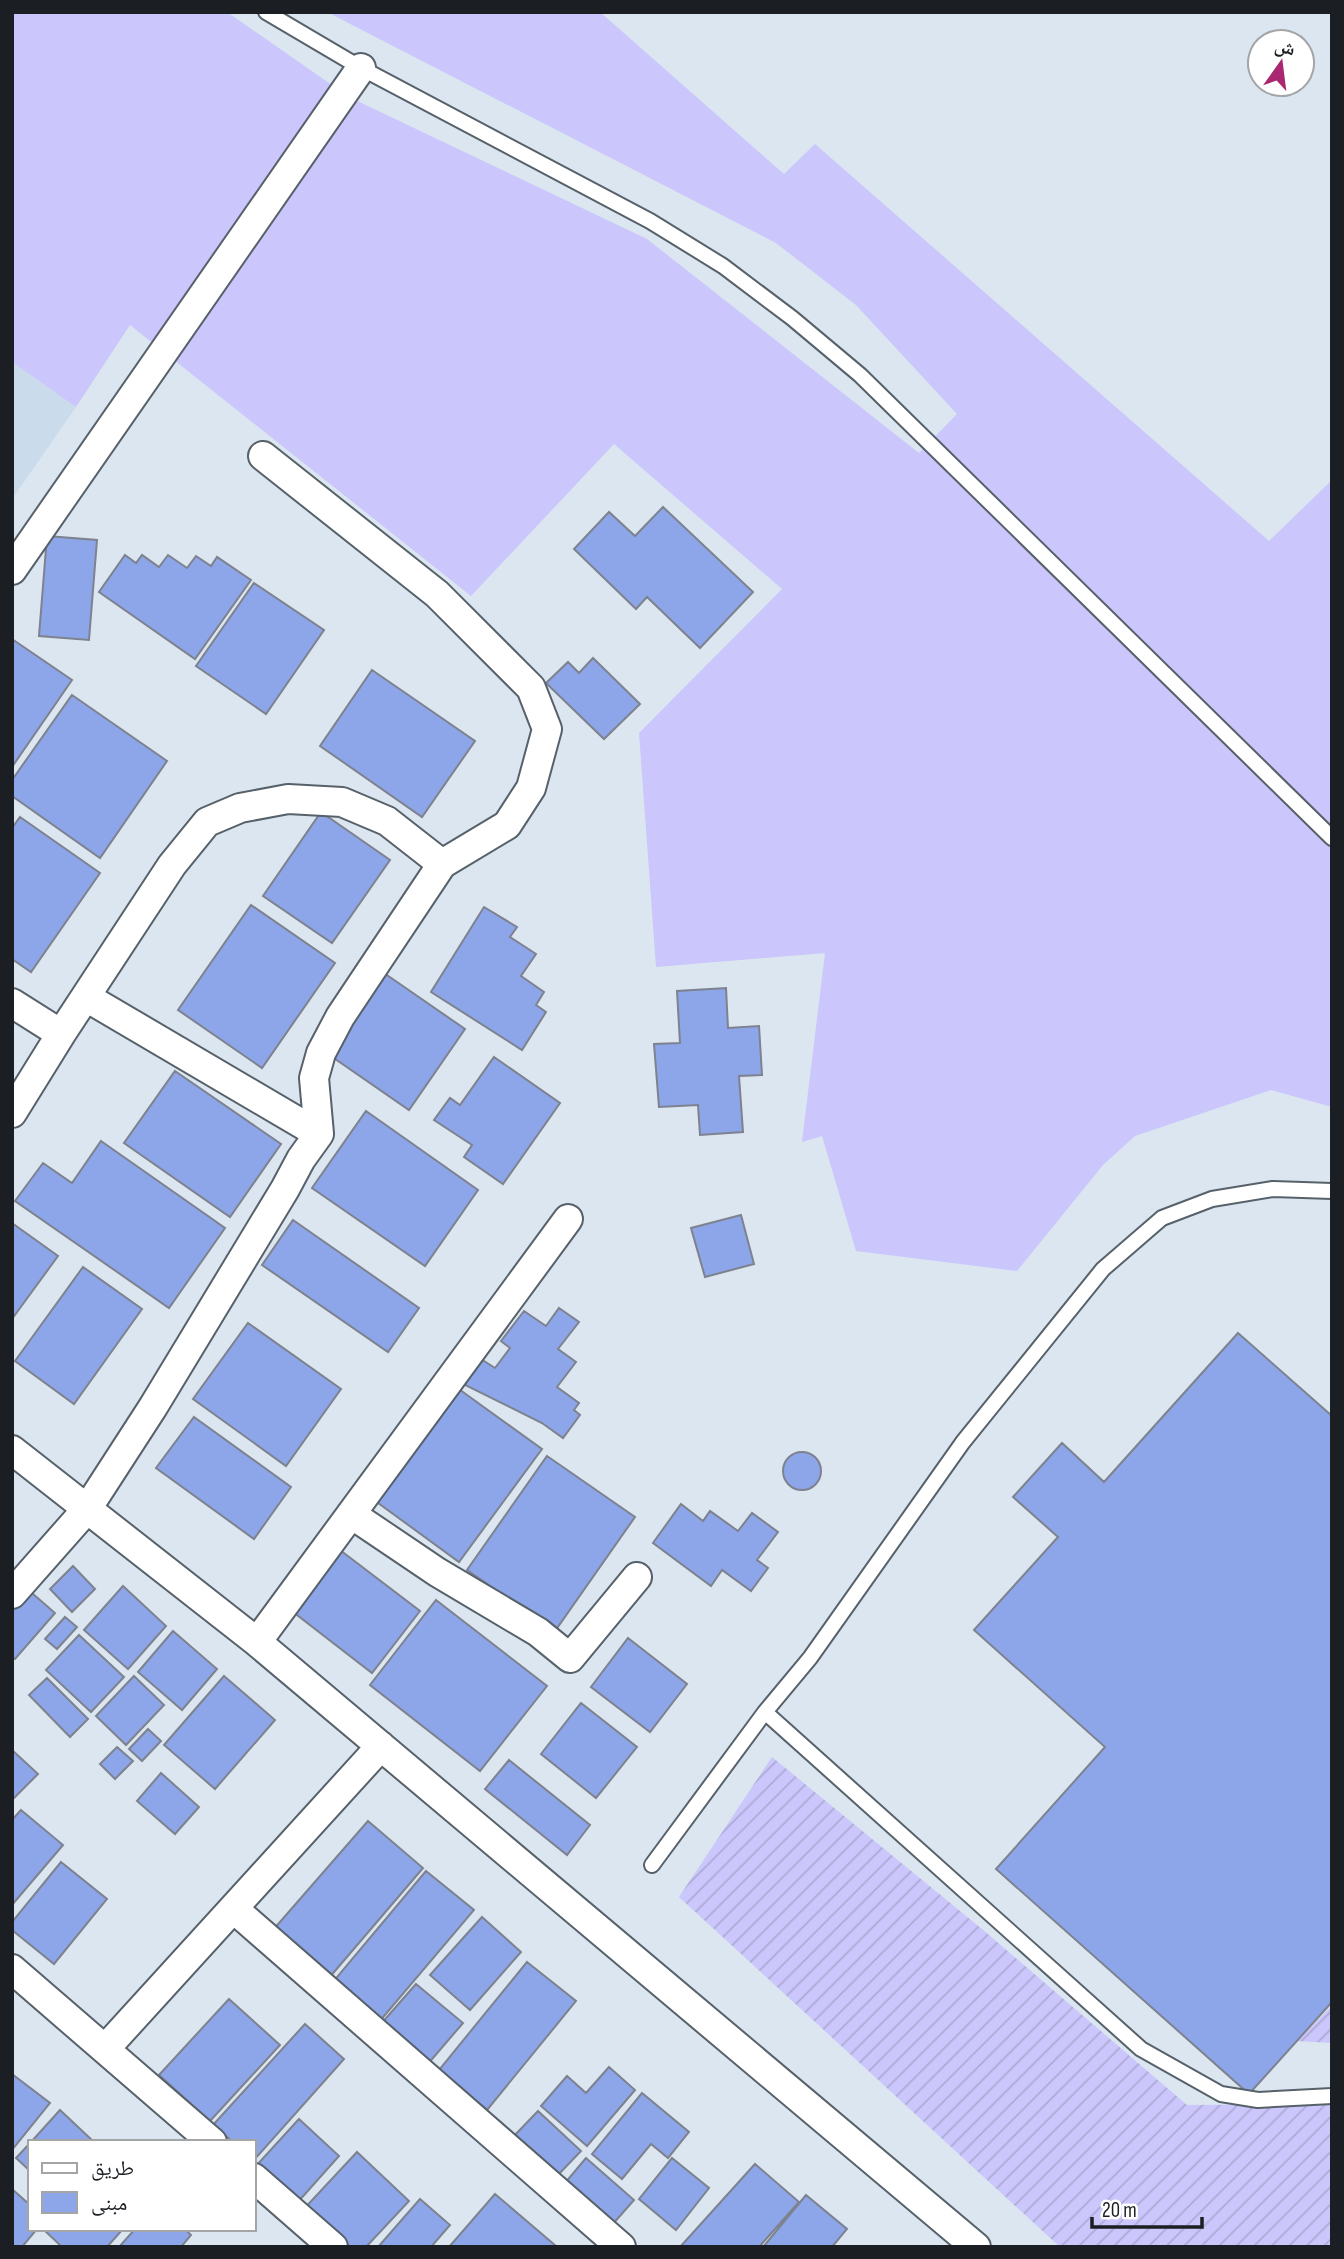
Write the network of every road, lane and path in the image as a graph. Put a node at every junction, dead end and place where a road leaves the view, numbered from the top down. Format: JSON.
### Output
{"nodes":[{"id":1,"x":266,"y":12,"type":"edge"},
{"id":2,"x":360,"y":68,"type":"junction"},
{"id":3,"x":263,"y":456,"type":"dead end"},
{"id":4,"x":12,"y":570,"type":"edge"},
{"id":5,"x":1332,"y":838,"type":"edge"},
{"id":6,"x":442,"y":864,"type":"junction"},
{"id":7,"x":86,"y":997,"type":"junction"},
{"id":8,"x":12,"y":1003,"type":"edge"},
{"id":9,"x":61,"y":1034,"type":"junction"},
{"id":10,"x":12,"y":1113,"type":"edge"},
{"id":11,"x":319,"y":1134,"type":"junction"},
{"id":12,"x":1332,"y":1191,"type":"edge"},
{"id":13,"x":568,"y":1219,"type":"dead end"},
{"id":14,"x":12,"y":1450,"type":"edge"},
{"id":15,"x":87,"y":1508,"type":"junction"},
{"id":16,"x":351,"y":1514,"type":"junction"},
{"id":17,"x":637,"y":1577,"type":"dead end"},
{"id":18,"x":12,"y":1594,"type":"edge"},
{"id":19,"x":257,"y":1642,"type":"junction"},
{"id":20,"x":765,"y":1712,"type":"junction"},
{"id":21,"x":381,"y":1746,"type":"junction"},
{"id":22,"x":652,"y":1865,"type":"dead end"},
{"id":23,"x":234,"y":1909,"type":"junction"},
{"id":24,"x":12,"y":1969,"type":"edge"},
{"id":25,"x":104,"y":2049,"type":"junction"},
{"id":26,"x":1332,"y":2096,"type":"edge"},
{"id":27,"x":210,"y":2140,"type":"edge"},
{"id":28,"x":256,"y":2180,"type":"edge"},
{"id":29,"x":332,"y":2247,"type":"edge"},
{"id":30,"x":621,"y":2247,"type":"edge"},
{"id":31,"x":976,"y":2247,"type":"edge"}],
"edges":[{"from":1,"to":2,"type":"lane"},
{"from":2,"to":4,"type":"street"},
{"from":2,"to":5,"type":"lane"},
{"from":3,"to":6,"type":"street"},
{"from":6,"to":7,"type":"street"},
{"from":6,"to":11,"type":"street"},
{"from":7,"to":9,"type":"street"},
{"from":7,"to":11,"type":"street"},
{"from":8,"to":9,"type":"street"},
{"from":9,"to":10,"type":"street"},
{"from":11,"to":15,"type":"street"},
{"from":12,"to":20,"type":"lane"},
{"from":13,"to":16,"type":"street"},
{"from":14,"to":15,"type":"street"},
{"from":15,"to":18,"type":"street"},
{"from":15,"to":19,"type":"street"},
{"from":16,"to":17,"type":"street"},
{"from":16,"to":19,"type":"street"},
{"from":19,"to":21,"type":"street"},
{"from":20,"to":22,"type":"lane"},
{"from":20,"to":26,"type":"lane"},
{"from":21,"to":23,"type":"street"},
{"from":21,"to":31,"type":"street"},
{"from":23,"to":25,"type":"street"},
{"from":23,"to":30,"type":"street"},
{"from":24,"to":25,"type":"street"},
{"from":25,"to":27,"type":"street"},
{"from":28,"to":29,"type":"street"}]}
